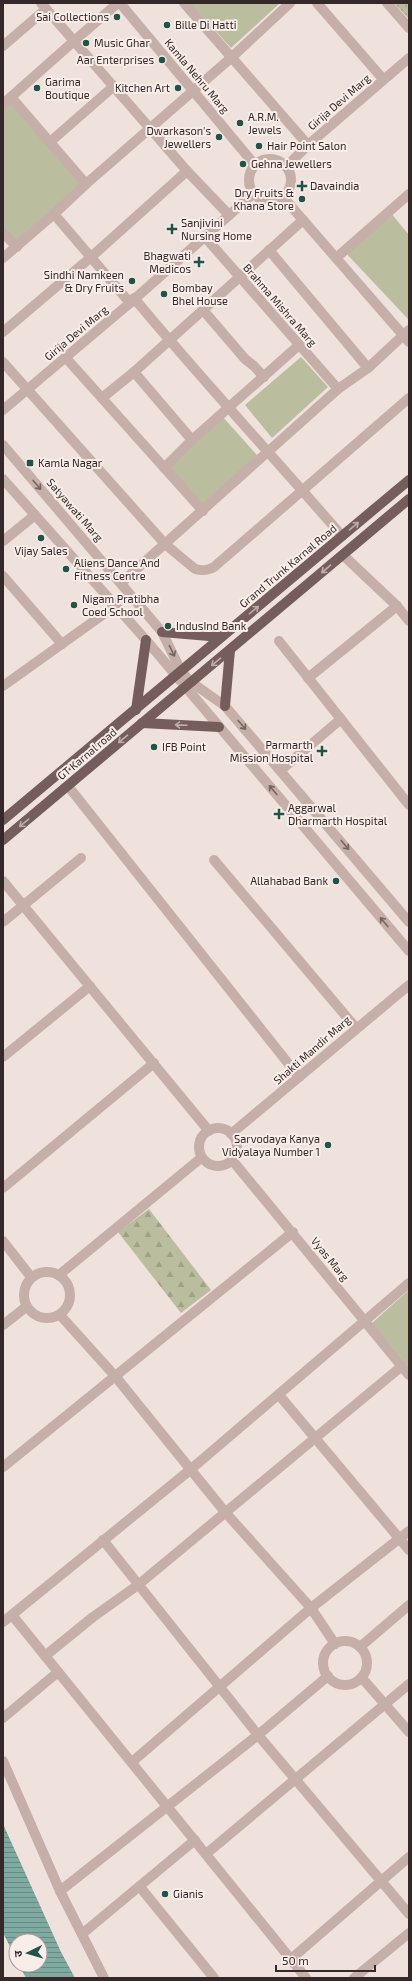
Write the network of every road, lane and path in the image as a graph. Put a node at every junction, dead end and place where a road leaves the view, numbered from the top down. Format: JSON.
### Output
{"nodes":[{"id":1,"x":119,"y":3,"type":"edge"},
{"id":2,"x":184,"y":3,"type":"edge"},
{"id":3,"x":290,"y":3,"type":"edge"},
{"id":4,"x":317,"y":3,"type":"edge"},
{"id":5,"x":386,"y":3,"type":"edge"},
{"id":6,"x":44,"y":6,"type":"edge"},
{"id":7,"x":409,"y":28,"type":"edge"},
{"id":8,"x":74,"y":41,"type":"junction"},
{"id":9,"x":3,"y":46,"type":"edge"},
{"id":10,"x":232,"y":57,"type":"junction"},
{"id":11,"x":409,"y":58,"type":"edge"},
{"id":12,"x":383,"y":79,"type":"junction"},
{"id":13,"x":114,"y":86,"type":"junction"},
{"id":14,"x":193,"y":91,"type":"junction"},
{"id":15,"x":11,"y":97,"type":"junction"},
{"id":16,"x":3,"y":104,"type":"edge"},
{"id":17,"x":150,"y":128,"type":"junction"},
{"id":18,"x":50,"y":142,"type":"junction"},
{"id":19,"x":308,"y":145,"type":"junction"},
{"id":20,"x":255,"y":165,"type":"junction"},
{"id":21,"x":286,"y":167,"type":"junction"},
{"id":22,"x":187,"y":171,"type":"junction"},
{"id":23,"x":86,"y":184,"type":"junction"},
{"id":24,"x":253,"y":194,"type":"junction"},
{"id":25,"x":409,"y":194,"type":"edge"},
{"id":26,"x":283,"y":197,"type":"junction"},
{"id":27,"x":54,"y":214,"type":"junction"},
{"id":28,"x":229,"y":215,"type":"junction"},
{"id":29,"x":303,"y":220,"type":"junction"},
{"id":30,"x":3,"y":233,"type":"edge"},
{"id":31,"x":205,"y":237,"type":"junction"},
{"id":32,"x":16,"y":247,"type":"junction"},
{"id":33,"x":269,"y":250,"type":"junction"},
{"id":34,"x":3,"y":258,"type":"edge"},
{"id":35,"x":90,"y":258,"type":"junction"},
{"id":36,"x":336,"y":258,"type":"junction"},
{"id":37,"x":239,"y":276,"type":"junction"},
{"id":38,"x":132,"y":300,"type":"junction"},
{"id":39,"x":203,"y":310,"type":"junction"},
{"id":40,"x":3,"y":332,"type":"edge"},
{"id":41,"x":407,"y":336,"type":"edge"},
{"id":42,"x":169,"y":340,"type":"junction"},
{"id":43,"x":300,"y":345,"type":"junction"},
{"id":44,"x":66,"y":358,"type":"junction"},
{"id":45,"x":3,"y":362,"type":"edge"},
{"id":46,"x":368,"y":368,"type":"junction"},
{"id":47,"x":134,"y":372,"type":"junction"},
{"id":48,"x":264,"y":377,"type":"junction"},
{"id":49,"x":29,"y":389,"type":"junction"},
{"id":50,"x":338,"y":389,"type":"junction"},
{"id":51,"x":102,"y":398,"type":"junction"},
{"id":52,"x":409,"y":398,"type":"edge"},
{"id":53,"x":229,"y":406,"type":"junction"},
{"id":54,"x":3,"y":410,"type":"edge"},
{"id":55,"x":192,"y":440,"type":"junction"},
{"id":56,"x":3,"y":445,"type":"edge"},
{"id":57,"x":269,"y":452,"type":"junction"},
{"id":58,"x":164,"y":468,"type":"junction"},
{"id":59,"x":3,"y":479,"type":"edge"},
{"id":60,"x":409,"y":480,"type":"edge"},
{"id":61,"x":303,"y":491,"type":"junction"},
{"id":62,"x":409,"y":498,"type":"edge"},
{"id":63,"x":203,"y":511,"type":"junction"},
{"id":64,"x":35,"y":515,"type":"junction"},
{"id":65,"x":342,"y":536,"type":"junction"},
{"id":66,"x":3,"y":541,"type":"edge"},
{"id":67,"x":165,"y":544,"type":"junction"},
{"id":68,"x":343,"y":555,"type":"junction"},
{"id":69,"x":3,"y":576,"type":"edge"},
{"id":70,"x":121,"y":583,"type":"junction"},
{"id":71,"x":114,"y":606,"type":"junction"},
{"id":72,"x":397,"y":606,"type":"junction"},
{"id":73,"x":409,"y":621,"type":"edge"},
{"id":74,"x":162,"y":632,"type":"junction"},
{"id":75,"x":221,"y":637,"type":"junction"},
{"id":76,"x":146,"y":640,"type":"junction"},
{"id":77,"x":279,"y":641,"type":"dead end"},
{"id":78,"x":62,"y":644,"type":"junction"},
{"id":79,"x":230,"y":650,"type":"junction"},
{"id":80,"x":178,"y":673,"type":"junction"},
{"id":81,"x":308,"y":678,"type":"junction"},
{"id":82,"x":188,"y":685,"type":"junction"},
{"id":83,"x":3,"y":686,"type":"edge"},
{"id":84,"x":226,"y":706,"type":"junction"},
{"id":85,"x":136,"y":710,"type":"junction"},
{"id":86,"x":341,"y":719,"type":"junction"},
{"id":87,"x":142,"y":723,"type":"junction"},
{"id":88,"x":219,"y":727,"type":"junction"},
{"id":89,"x":281,"y":770,"type":"junction"},
{"id":90,"x":68,"y":786,"type":"junction"},
{"id":91,"x":409,"y":805,"type":"edge"},
{"id":92,"x":3,"y":820,"type":"edge"},
{"id":93,"x":3,"y":840,"type":"edge"},
{"id":94,"x":81,"y":858,"type":"dead end"},
{"id":95,"x":214,"y":860,"type":"dead end"},
{"id":96,"x":3,"y":881,"type":"edge"},
{"id":97,"x":24,"y":905,"type":"junction"},
{"id":98,"x":3,"y":922,"type":"edge"},
{"id":99,"x":409,"y":922,"type":"edge"},
{"id":100,"x":409,"y":951,"type":"edge"},
{"id":101,"x":409,"y":985,"type":"edge"},
{"id":102,"x":90,"y":986,"type":"junction"},
{"id":103,"x":356,"y":1028,"type":"junction"},
{"id":104,"x":5,"y":1052,"type":"edge"},
{"id":105,"x":154,"y":1063,"type":"junction"},
{"id":106,"x":299,"y":1077,"type":"junction"},
{"id":107,"x":209,"y":1130,"type":"junction"},
{"id":108,"x":231,"y":1134,"type":"junction"},
{"id":109,"x":201,"y":1158,"type":"junction"},
{"id":110,"x":232,"y":1160,"type":"junction"},
{"id":111,"x":3,"y":1188,"type":"edge"},
{"id":112,"x":293,"y":1232,"type":"junction"},
{"id":113,"x":3,"y":1241,"type":"edge"},
{"id":114,"x":59,"y":1274,"type":"junction"},
{"id":115,"x":31,"y":1277,"type":"junction"},
{"id":116,"x":409,"y":1283,"type":"edge"},
{"id":117,"x":26,"y":1307,"type":"junction"},
{"id":118,"x":60,"y":1315,"type":"junction"},
{"id":119,"x":365,"y":1322,"type":"junction"},
{"id":120,"x":3,"y":1324,"type":"edge"},
{"id":121,"x":402,"y":1366,"type":"junction"},
{"id":122,"x":409,"y":1375,"type":"edge"},
{"id":123,"x":115,"y":1376,"type":"junction"},
{"id":124,"x":279,"y":1395,"type":"junction"},
{"id":125,"x":314,"y":1439,"type":"junction"},
{"id":126,"x":3,"y":1467,"type":"edge"},
{"id":127,"x":190,"y":1470,"type":"junction"},
{"id":128,"x":225,"y":1512,"type":"junction"},
{"id":129,"x":409,"y":1531,"type":"edge"},
{"id":130,"x":399,"y":1539,"type":"junction"},
{"id":131,"x":103,"y":1540,"type":"junction"},
{"id":132,"x":409,"y":1550,"type":"edge"},
{"id":133,"x":138,"y":1585,"type":"junction"},
{"id":134,"x":409,"y":1605,"type":"edge"},
{"id":135,"x":311,"y":1608,"type":"junction"},
{"id":136,"x":12,"y":1615,"type":"junction"},
{"id":137,"x":3,"y":1622,"type":"edge"},
{"id":138,"x":335,"y":1644,"type":"junction"},
{"id":139,"x":360,"y":1647,"type":"junction"},
{"id":140,"x":46,"y":1656,"type":"junction"},
{"id":141,"x":58,"y":1672,"type":"junction"},
{"id":142,"x":328,"y":1676,"type":"junction"},
{"id":143,"x":362,"y":1678,"type":"junction"},
{"id":144,"x":409,"y":1684,"type":"edge"},
{"id":145,"x":221,"y":1686,"type":"junction"},
{"id":146,"x":385,"y":1704,"type":"junction"},
{"id":147,"x":3,"y":1718,"type":"edge"},
{"id":148,"x":409,"y":1732,"type":"edge"},
{"id":149,"x":258,"y":1735,"type":"junction"},
{"id":150,"x":3,"y":1761,"type":"edge"},
{"id":151,"x":132,"y":1762,"type":"junction"},
{"id":152,"x":296,"y":1779,"type":"junction"},
{"id":153,"x":167,"y":1806,"type":"junction"},
{"id":154,"x":194,"y":1840,"type":"junction"},
{"id":155,"x":206,"y":1854,"type":"junction"},
{"id":156,"x":409,"y":1857,"type":"edge"},
{"id":157,"x":382,"y":1881,"type":"junction"},
{"id":158,"x":140,"y":1887,"type":"junction"},
{"id":159,"x":60,"y":1891,"type":"junction"},
{"id":160,"x":409,"y":1914,"type":"edge"},
{"id":161,"x":409,"y":1933,"type":"edge"},
{"id":162,"x":82,"y":1934,"type":"junction"},
{"id":163,"x":291,"y":1959,"type":"junction"},
{"id":164,"x":104,"y":1978,"type":"edge"},
{"id":165,"x":214,"y":1978,"type":"edge"},
{"id":166,"x":306,"y":1978,"type":"edge"},
{"id":167,"x":354,"y":1978,"type":"edge"}],
"edges":[{"from":1,"to":8,"type":"street"},
{"from":1,"to":14,"type":"street","name":"Kamla Nehru Marg"},
{"from":2,"to":10,"type":"street"},
{"from":3,"to":10,"type":"street"},
{"from":4,"to":12,"type":"street"},
{"from":5,"to":7,"type":"street"},
{"from":6,"to":8,"type":"street"},
{"from":6,"to":9,"type":"street"},
{"from":8,"to":13,"type":"street"},
{"from":8,"to":15,"type":"street"},
{"from":10,"to":14,"type":"street"},
{"from":10,"to":19,"type":"street"},
{"from":11,"to":12,"type":"street","name":"Girija Devi Marg"},
{"from":12,"to":19,"type":"street","name":"Girija Devi Marg"},
{"from":13,"to":17,"type":"street"},
{"from":13,"to":18,"type":"street"},
{"from":14,"to":17,"type":"street"},
{"from":14,"to":20,"type":"street","name":"Kamla Nehru Marg"},
{"from":15,"to":16,"type":"street"},
{"from":15,"to":18,"type":"street"},
{"from":17,"to":22,"type":"street"},
{"from":17,"to":23,"type":"street"},
{"from":18,"to":23,"type":"street"},
{"from":19,"to":21,"type":"street","name":"Girija Devi Marg"},
{"from":20,"to":21,"type":"street"},
{"from":20,"to":24,"type":"street"},
{"from":21,"to":26,"type":"street"},
{"from":22,"to":28,"type":"street"},
{"from":22,"to":35,"type":"street"},
{"from":23,"to":27,"type":"street"},
{"from":24,"to":26,"type":"street"},
{"from":24,"to":28,"type":"street","name":"Girija Devi Marg"},
{"from":25,"to":36,"type":"street"},
{"from":26,"to":29,"type":"street"},
{"from":27,"to":32,"type":"street"},
{"from":27,"to":35,"type":"street"},
{"from":28,"to":31,"type":"street","name":"Girija Devi Marg"},
{"from":29,"to":33,"type":"street"},
{"from":29,"to":36,"type":"street"},
{"from":30,"to":32,"type":"street"},
{"from":31,"to":37,"type":"street","name":"Brahma Mishra Marg"},
{"from":31,"to":38,"type":"street","name":"Girija Devi Marg"},
{"from":32,"to":34,"type":"street"},
{"from":33,"to":37,"type":"street"},
{"from":33,"to":46,"type":"street"},
{"from":35,"to":38,"type":"street"},
{"from":35,"to":40,"type":"street"},
{"from":36,"to":41,"type":"street"},
{"from":37,"to":39,"type":"street"},
{"from":37,"to":43,"type":"street","name":"Brahma Mishra Marg"},
{"from":38,"to":42,"type":"street"},
{"from":38,"to":44,"type":"street","name":"Girija Devi Marg"},
{"from":39,"to":42,"type":"street"},
{"from":39,"to":48,"type":"street"},
{"from":41,"to":46,"type":"street"},
{"from":42,"to":47,"type":"street"},
{"from":42,"to":53,"type":"street"},
{"from":43,"to":48,"type":"street"},
{"from":43,"to":50,"type":"street","name":"Brahma Mishra Marg"},
{"from":44,"to":49,"type":"street","name":"Girija Devi Marg"},
{"from":44,"to":51,"type":"street"},
{"from":45,"to":49,"type":"street"},
{"from":46,"to":50,"type":"street"},
{"from":47,"to":51,"type":"street"},
{"from":47,"to":55,"type":"street"},
{"from":48,"to":53,"type":"street"},
{"from":49,"to":54,"type":"street","name":"Girija Devi Marg"},
{"from":49,"to":67,"type":"street"},
{"from":50,"to":57,"type":"street"},
{"from":51,"to":58,"type":"street"},
{"from":52,"to":61,"type":"street"},
{"from":53,"to":55,"type":"street"},
{"from":53,"to":57,"type":"street"},
{"from":55,"to":58,"type":"street"},
{"from":56,"to":70,"type":"street","name":"Satyawati Marg","one_way":true},
{"from":57,"to":61,"type":"street"},
{"from":57,"to":63,"type":"street"},
{"from":58,"to":63,"type":"street"},
{"from":59,"to":64,"type":"street"},
{"from":65,"to":60,"type":"main road","name":"Grand Trunk Karnal Road","one_way":true},
{"from":61,"to":65,"type":"street"},
{"from":61,"to":67,"type":"street"},
{"from":62,"to":68,"type":"main road"},
{"from":63,"to":67,"type":"street"},
{"from":64,"to":66,"type":"street"},
{"from":64,"to":71,"type":"street"},
{"from":75,"to":65,"type":"main road","name":"Grand Trunk Karnal Road","one_way":true},
{"from":67,"to":70,"type":"street"},
{"from":68,"to":72,"type":"street"},
{"from":68,"to":79,"type":"main road","one_way":true},
{"from":69,"to":78,"type":"street"},
{"from":70,"to":74,"type":"street","name":"Satyawati Marg"},
{"from":71,"to":76,"type":"street"},
{"from":71,"to":78,"type":"street"},
{"from":72,"to":73,"type":"street"},
{"from":72,"to":81,"type":"street"},
{"from":74,"to":75,"type":"main road"},
{"from":74,"to":80,"type":"street","name":"Satyawati Marg","one_way":true},
{"from":75,"to":80,"type":"main road","name":"Grand Trunk Karnal Road"},
{"from":76,"to":80,"type":"street"},
{"from":76,"to":85,"type":"main road"},
{"from":77,"to":81,"type":"street"},
{"from":78,"to":83,"type":"street"},
{"from":79,"to":82,"type":"main road","one_way":true},
{"from":79,"to":84,"type":"main road"},
{"from":80,"to":82,"type":"street"},
{"from":80,"to":85,"type":"main road","name":"GT Karnal road"},
{"from":81,"to":86,"type":"street"},
{"from":82,"to":84,"type":"street"},
{"from":82,"to":87,"type":"main road","name":"GT Karnal road"},
{"from":82,"to":88,"type":"street"},
{"from":84,"to":89,"type":"street","one_way":true},
{"from":85,"to":92,"type":"main road","name":"GT Karnal road"},
{"from":86,"to":89,"type":"street"},
{"from":86,"to":91,"type":"street"},
{"from":88,"to":87,"type":"main road","one_way":true},
{"from":87,"to":90,"type":"main road","name":"GT Karnal road","one_way":true},
{"from":100,"to":88,"type":"street","one_way":true},
{"from":89,"to":99,"type":"street","one_way":true},
{"from":90,"to":93,"type":"main road","name":"GT Karnal road","one_way":true},
{"from":90,"to":106,"type":"street"},
{"from":94,"to":97,"type":"street"},
{"from":95,"to":103,"type":"street"},
{"from":96,"to":97,"type":"street"},
{"from":97,"to":98,"type":"street"},
{"from":97,"to":102,"type":"street"},
{"from":101,"to":103,"type":"street","name":"Shakti Mandir Marg"},
{"from":102,"to":104,"type":"street"},
{"from":102,"to":105,"type":"street"},
{"from":103,"to":106,"type":"street","name":"Shakti Mandir Marg"},
{"from":105,"to":107,"type":"street"},
{"from":105,"to":111,"type":"street"},
{"from":106,"to":108,"type":"street","name":"Shakti Mandir Marg"},
{"from":107,"to":108,"type":"street"},
{"from":107,"to":109,"type":"street"},
{"from":108,"to":110,"type":"street"},
{"from":109,"to":110,"type":"street"},
{"from":109,"to":114,"type":"street"},
{"from":110,"to":112,"type":"street","name":"Vyas Marg"},
{"from":112,"to":119,"type":"street","name":"Vyas Marg"},
{"from":112,"to":123,"type":"street"},
{"from":113,"to":115,"type":"street"},
{"from":114,"to":115,"type":"street"},
{"from":114,"to":118,"type":"street"},
{"from":115,"to":117,"type":"street"},
{"from":116,"to":119,"type":"street"},
{"from":117,"to":118,"type":"street"},
{"from":117,"to":120,"type":"street"},
{"from":118,"to":123,"type":"street"},
{"from":119,"to":121,"type":"street","name":"Vyas Marg"},
{"from":119,"to":124,"type":"street"},
{"from":121,"to":122,"type":"street","name":"Vyas Marg"},
{"from":121,"to":125,"type":"street"},
{"from":123,"to":126,"type":"street"},
{"from":123,"to":127,"type":"street"},
{"from":124,"to":125,"type":"street"},
{"from":124,"to":127,"type":"street"},
{"from":125,"to":128,"type":"street"},
{"from":125,"to":130,"type":"street"},
{"from":127,"to":128,"type":"street"},
{"from":127,"to":131,"type":"street"},
{"from":128,"to":133,"type":"street"},
{"from":128,"to":135,"type":"street"},
{"from":129,"to":130,"type":"street"},
{"from":130,"to":132,"type":"street"},
{"from":130,"to":135,"type":"street"},
{"from":131,"to":133,"type":"street"},
{"from":131,"to":136,"type":"street"},
{"from":133,"to":140,"type":"street"},
{"from":133,"to":145,"type":"street"},
{"from":134,"to":139,"type":"street"},
{"from":135,"to":138,"type":"street"},
{"from":135,"to":145,"type":"street"},
{"from":136,"to":137,"type":"street"},
{"from":136,"to":140,"type":"street"},
{"from":138,"to":139,"type":"street"},
{"from":138,"to":142,"type":"street"},
{"from":139,"to":143,"type":"street"},
{"from":140,"to":141,"type":"street"},
{"from":141,"to":147,"type":"street"},
{"from":141,"to":151,"type":"street"},
{"from":142,"to":143,"type":"street"},
{"from":142,"to":149,"type":"street"},
{"from":143,"to":146,"type":"street"},
{"from":144,"to":146,"type":"street"},
{"from":145,"to":149,"type":"street"},
{"from":145,"to":151,"type":"street"},
{"from":146,"to":148,"type":"street"},
{"from":146,"to":152,"type":"street"},
{"from":149,"to":152,"type":"street"},
{"from":149,"to":153,"type":"street"},
{"from":150,"to":159,"type":"street"},
{"from":151,"to":153,"type":"street"},
{"from":152,"to":155,"type":"street"},
{"from":152,"to":157,"type":"street"},
{"from":153,"to":154,"type":"street"},
{"from":153,"to":159,"type":"street"},
{"from":154,"to":155,"type":"street"},
{"from":154,"to":158,"type":"street"},
{"from":155,"to":163,"type":"street"},
{"from":156,"to":157,"type":"street"},
{"from":157,"to":160,"type":"street"},
{"from":157,"to":163,"type":"street"},
{"from":158,"to":162,"type":"street"},
{"from":158,"to":165,"type":"street"},
{"from":159,"to":162,"type":"street"},
{"from":161,"to":167,"type":"street"},
{"from":162,"to":164,"type":"street"},
{"from":163,"to":166,"type":"street"}]}
